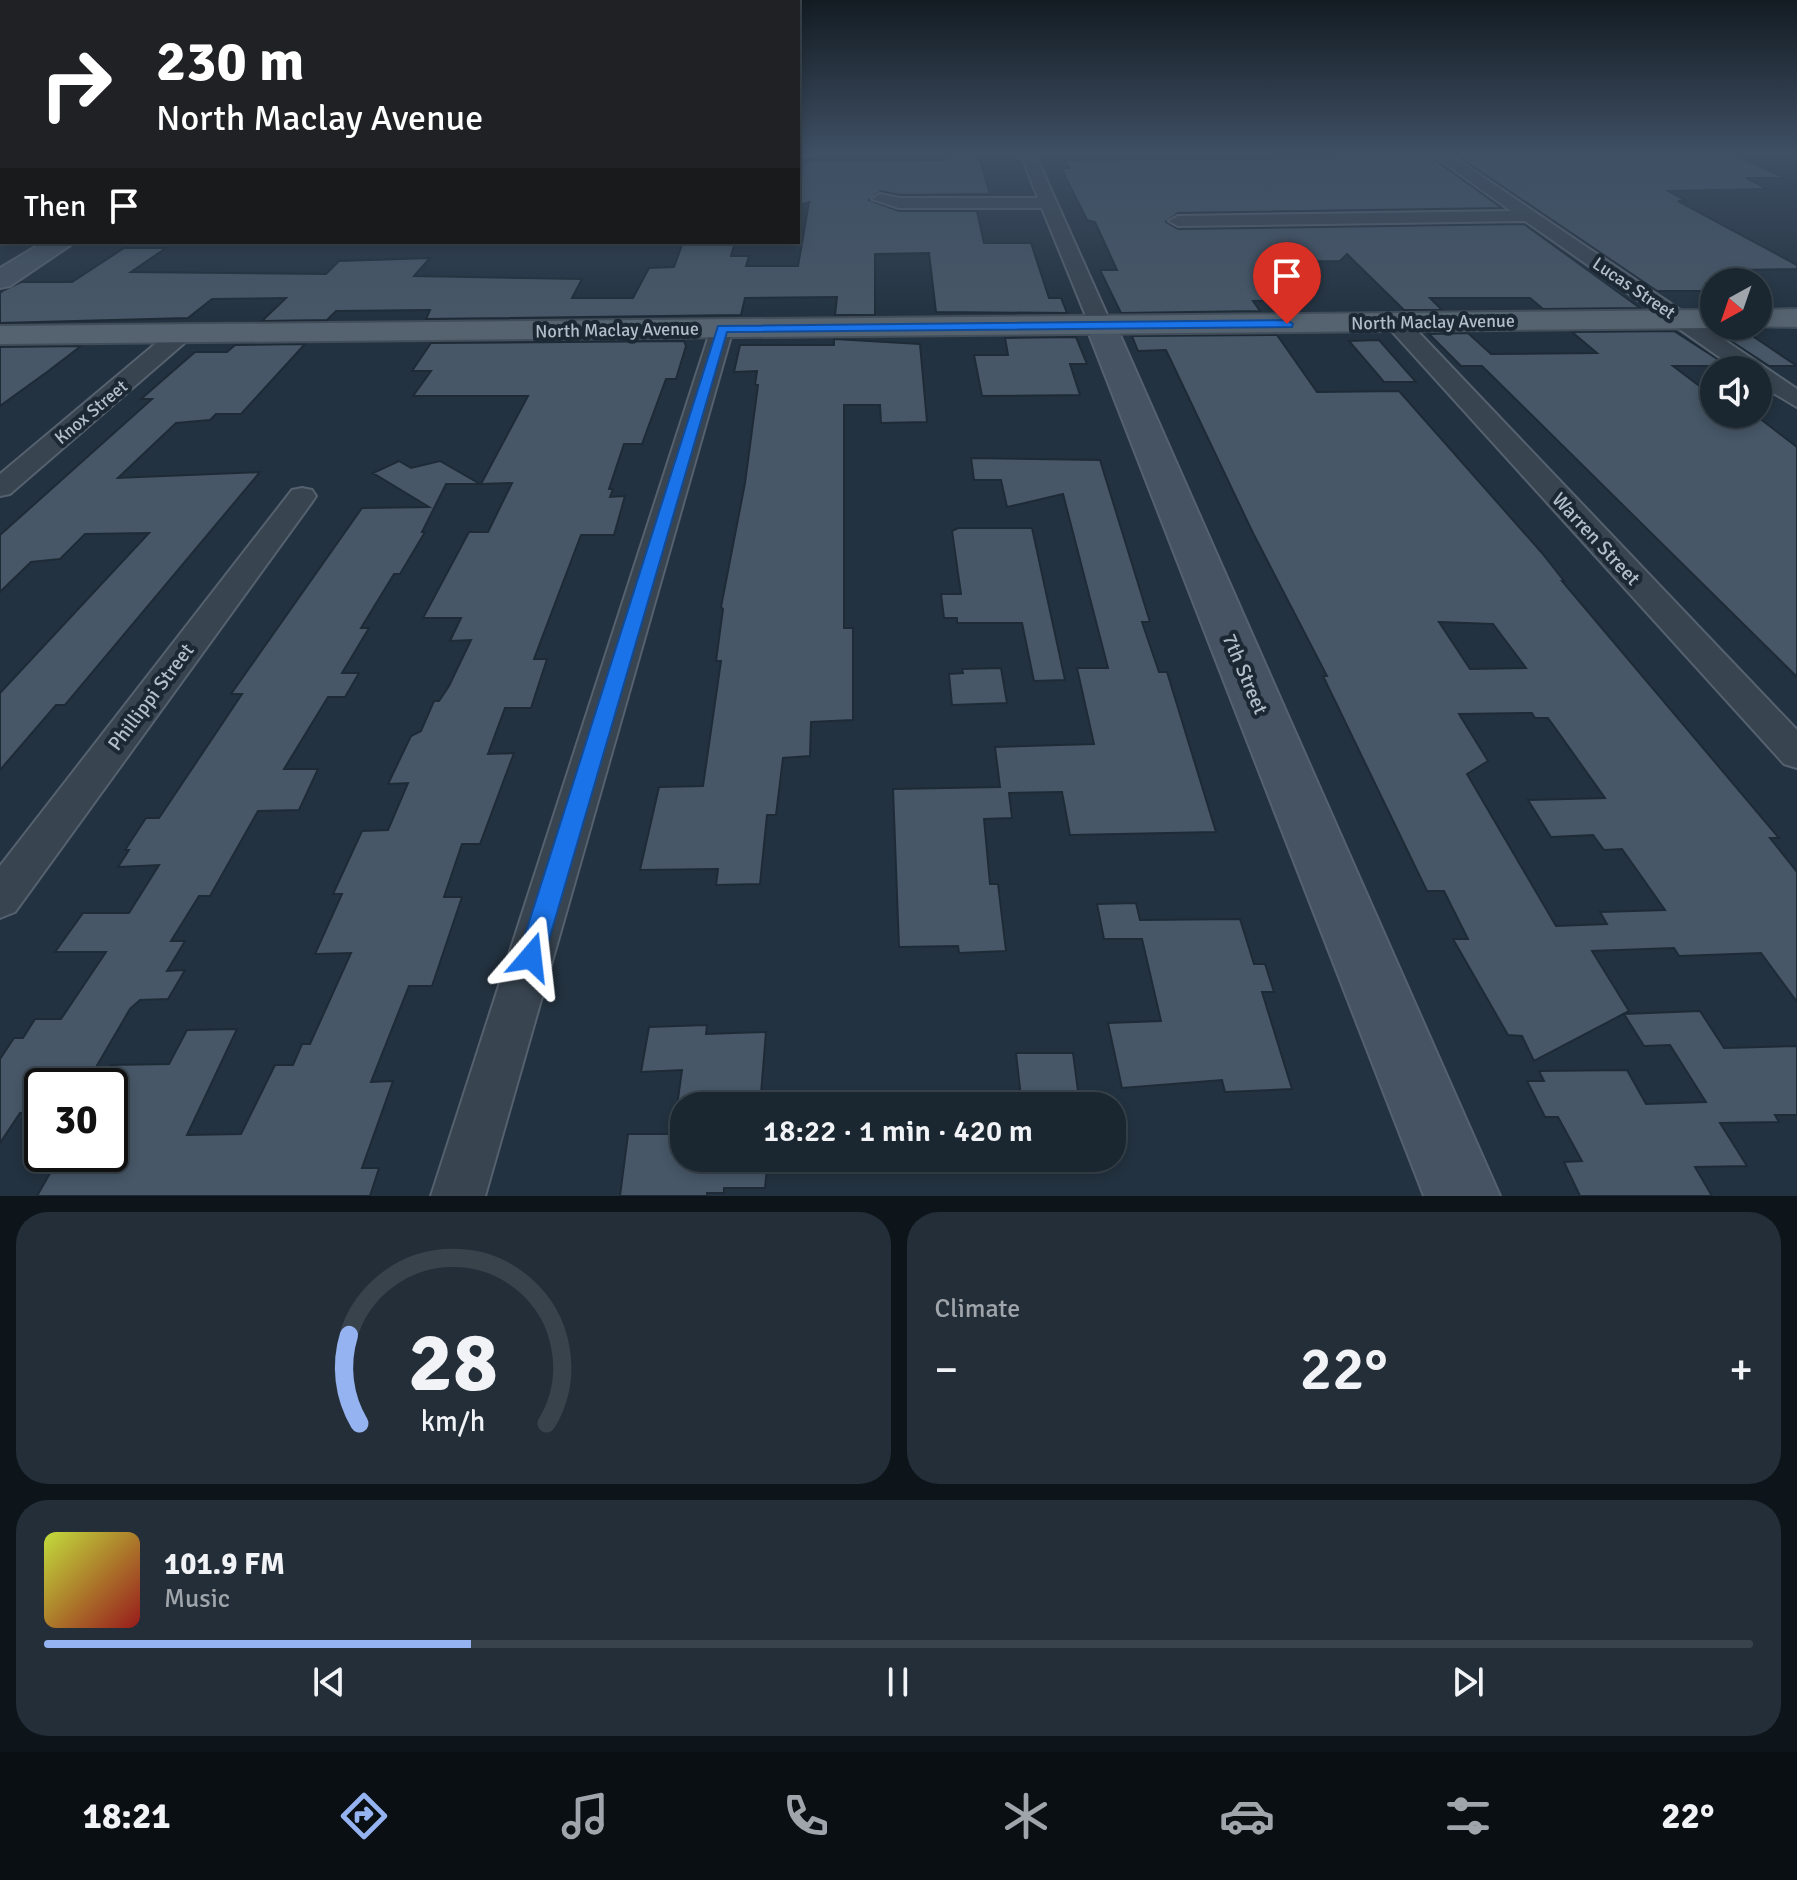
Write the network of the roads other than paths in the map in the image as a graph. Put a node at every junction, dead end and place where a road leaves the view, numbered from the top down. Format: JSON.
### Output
{"nodes":[{"id":1,"x":1051,"y":208,"type":"edge"},
{"id":2,"x":1517,"y":208,"type":"edge"},
{"id":3,"x":1529,"y":216,"type":"junction"},
{"id":4,"x":1178,"y":221,"type":"dead end"},
{"id":5,"x":59,"y":244,"type":"edge"},
{"id":6,"x":0,"y":280,"type":"edge"},
{"id":7,"x":1797,"y":318,"type":"edge"},
{"id":8,"x":1700,"y":319,"type":"edge"},
{"id":9,"x":1772,"y":319,"type":"edge"},
{"id":10,"x":1680,"y":320,"type":"junction"},
{"id":11,"x":1397,"y":323,"type":"junction"},
{"id":12,"x":1101,"y":326,"type":"junction"},
{"id":13,"x":722,"y":329,"type":"junction"},
{"id":14,"x":181,"y":334,"type":"junction"},
{"id":15,"x":0,"y":335,"type":"edge"},
{"id":16,"x":1733,"y":356,"type":"edge"},
{"id":17,"x":1772,"y":383,"type":"edge"},
{"id":18,"x":1797,"y":400,"type":"edge"},
{"id":19,"x":0,"y":488,"type":"edge"},
{"id":20,"x":302,"y":496,"type":"dead end"},
{"id":21,"x":1797,"y":754,"type":"edge"},
{"id":22,"x":0,"y":899,"type":"edge"},
{"id":23,"x":458,"y":1196,"type":"edge"},
{"id":24,"x":1462,"y":1196,"type":"edge"}],
"edges":[{"from":1,"to":12,"type":"street","name":"7th Street"},
{"from":2,"to":3,"type":"street","name":"Lucas Street"},
{"from":3,"to":4,"type":"street"},
{"from":3,"to":10,"type":"street","name":"Lucas Street"},
{"from":5,"to":6,"type":"street"},
{"from":7,"to":9,"type":"main road"},
{"from":8,"to":10,"type":"main road","name":"North Maclay Avenue"},
{"from":10,"to":11,"type":"main road","name":"North Maclay Avenue"},
{"from":10,"to":16,"type":"street","name":"Lucas Street"},
{"from":11,"to":12,"type":"main road","name":"North Maclay Avenue"},
{"from":11,"to":21,"type":"street","name":"Warren Street"},
{"from":12,"to":13,"type":"main road","name":"North Maclay Avenue"},
{"from":12,"to":24,"type":"street","name":"7th Street"},
{"from":13,"to":14,"type":"main road","name":"North Maclay Avenue"},
{"from":13,"to":23,"type":"street"},
{"from":14,"to":15,"type":"main road","name":"North Maclay Avenue"},
{"from":14,"to":19,"type":"street","name":"Knox Street"},
{"from":17,"to":18,"type":"street"},
{"from":20,"to":22,"type":"street","name":"Phillippi Street"}]}
